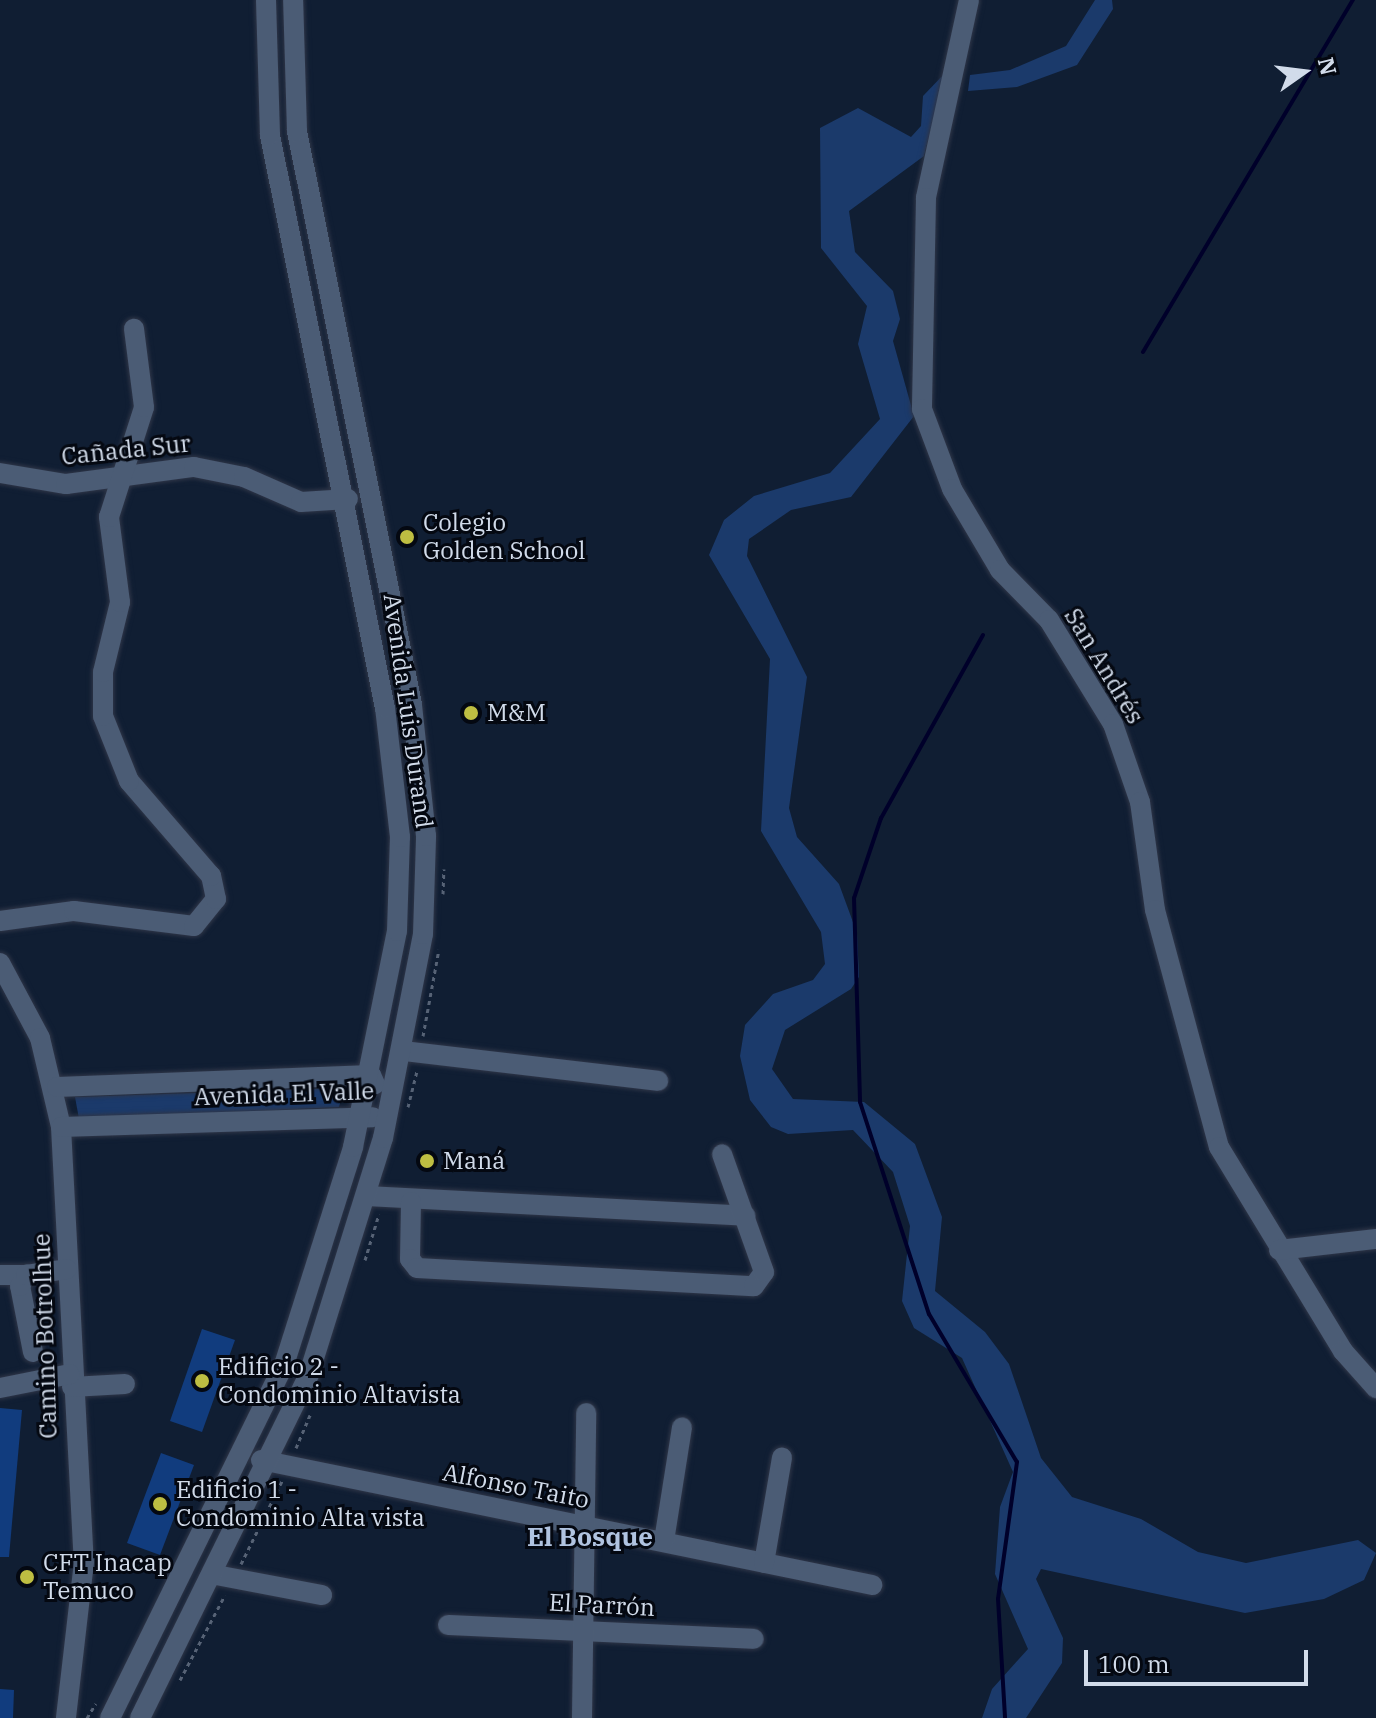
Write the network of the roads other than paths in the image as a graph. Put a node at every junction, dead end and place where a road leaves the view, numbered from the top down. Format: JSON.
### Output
{"nodes":[{"id":1,"x":266,"y":0,"type":"edge"},
{"id":2,"x":293,"y":0,"type":"edge"},
{"id":3,"x":969,"y":0,"type":"edge"},
{"id":4,"x":134,"y":329,"type":"dead end"},
{"id":5,"x":0,"y":473,"type":"edge"},
{"id":6,"x":124,"y":477,"type":"junction"},
{"id":7,"x":348,"y":499,"type":"junction"},
{"id":8,"x":0,"y":921,"type":"edge"},
{"id":9,"x":0,"y":963,"type":"edge"},
{"id":10,"x":412,"y":1053,"type":"junction"},
{"id":11,"x":371,"y":1075,"type":"junction"},
{"id":12,"x":658,"y":1081,"type":"dead end"},
{"id":13,"x":57,"y":1087,"type":"junction"},
{"id":14,"x":361,"y":1117,"type":"junction"},
{"id":15,"x":397,"y":1117,"type":"junction"},
{"id":16,"x":61,"y":1127,"type":"junction"},
{"id":17,"x":722,"y":1154,"type":"dead end"},
{"id":18,"x":375,"y":1198,"type":"junction"},
{"id":19,"x":411,"y":1202,"type":"junction"},
{"id":20,"x":745,"y":1216,"type":"junction"},
{"id":21,"x":1376,"y":1239,"type":"edge"},
{"id":22,"x":1279,"y":1250,"type":"junction"},
{"id":23,"x":67,"y":1269,"type":"junction"},
{"id":24,"x":0,"y":1275,"type":"edge"},
{"id":25,"x":26,"y":1275,"type":"junction"},
{"id":26,"x":33,"y":1352,"type":"dead end"},
{"id":27,"x":71,"y":1380,"type":"junction"},
{"id":28,"x":125,"y":1384,"type":"dead end"},
{"id":29,"x":0,"y":1388,"type":"edge"},
{"id":30,"x":1376,"y":1388,"type":"edge"},
{"id":31,"x":586,"y":1413,"type":"dead end"},
{"id":32,"x":682,"y":1427,"type":"dead end"},
{"id":33,"x":246,"y":1454,"type":"junction"},
{"id":34,"x":782,"y":1458,"type":"dead end"},
{"id":35,"x":279,"y":1466,"type":"junction"},
{"id":36,"x":584,"y":1525,"type":"junction"},
{"id":37,"x":664,"y":1541,"type":"junction"},
{"id":38,"x":764,"y":1563,"type":"junction"},
{"id":39,"x":225,"y":1578,"type":"junction"},
{"id":40,"x":872,"y":1585,"type":"dead end"},
{"id":41,"x":322,"y":1595,"type":"dead end"},
{"id":42,"x":448,"y":1625,"type":"dead end"},
{"id":43,"x":583,"y":1629,"type":"junction"},
{"id":44,"x":754,"y":1639,"type":"dead end"},
{"id":45,"x":145,"y":1716,"type":"edge"},
{"id":46,"x":66,"y":1718,"type":"edge"},
{"id":47,"x":110,"y":1718,"type":"edge"},
{"id":48,"x":582,"y":1718,"type":"edge"}],
"edges":[{"from":1,"to":7,"type":"street","name":"Avenida Luis Durand"},
{"from":2,"to":10,"type":"street","name":"Avenida Luis Durand"},
{"from":3,"to":22,"type":"street","name":"San Andrés"},
{"from":4,"to":6,"type":"street"},
{"from":5,"to":6,"type":"street","name":"Cañada Sur"},
{"from":6,"to":7,"type":"street","name":"Cañada Sur"},
{"from":6,"to":8,"type":"street"},
{"from":7,"to":11,"type":"street","name":"Avenida Luis Durand"},
{"from":9,"to":13,"type":"street","name":"Camino Botrolhue"},
{"from":10,"to":12,"type":"street"},
{"from":10,"to":15,"type":"street","name":"Avenida Luis Durand"},
{"from":11,"to":13,"type":"street","name":"Avenida El Valle"},
{"from":11,"to":14,"type":"street","name":"Avenida Luis Durand"},
{"from":11,"to":15,"type":"street","name":"Avenida El Valle"},
{"from":13,"to":16,"type":"street","name":"Camino Botrolhue"},
{"from":14,"to":15,"type":"street","name":"Avenida El Valle"},
{"from":14,"to":16,"type":"street","name":"Avenida El Valle"},
{"from":14,"to":33,"type":"street","name":"Avenida Luis Durand"},
{"from":15,"to":18,"type":"street","name":"Avenida Luis Durand"},
{"from":16,"to":23,"type":"street","name":"Camino Botrolhue"},
{"from":17,"to":20,"type":"street"},
{"from":18,"to":19,"type":"street"},
{"from":18,"to":35,"type":"street","name":"Avenida Luis Durand"},
{"from":19,"to":20,"type":"street"},
{"from":19,"to":20,"type":"street"},
{"from":21,"to":22,"type":"street"},
{"from":22,"to":30,"type":"street","name":"San Andrés"},
{"from":23,"to":25,"type":"street"},
{"from":23,"to":27,"type":"street","name":"Camino Botrolhue"},
{"from":24,"to":25,"type":"street"},
{"from":25,"to":26,"type":"street"},
{"from":27,"to":28,"type":"street"},
{"from":27,"to":29,"type":"street"},
{"from":27,"to":46,"type":"street","name":"Camino Botrolhue"},
{"from":31,"to":36,"type":"street"},
{"from":32,"to":37,"type":"street"},
{"from":33,"to":35,"type":"street","name":"Alfonso Taito"},
{"from":33,"to":47,"type":"street","name":"Avenida Luis Durand"},
{"from":34,"to":38,"type":"street"},
{"from":35,"to":36,"type":"street","name":"Alfonso Taito"},
{"from":35,"to":39,"type":"street","name":"Avenida Luis Durand"},
{"from":36,"to":37,"type":"street","name":"Alfonso Taito"},
{"from":36,"to":43,"type":"street"},
{"from":37,"to":38,"type":"street","name":"Alfonso Taito"},
{"from":38,"to":40,"type":"street","name":"Alfonso Taito"},
{"from":39,"to":41,"type":"street"},
{"from":39,"to":45,"type":"street","name":"Avenida Luis Durand"},
{"from":42,"to":43,"type":"street","name":"El Parrón"},
{"from":43,"to":44,"type":"street","name":"El Parrón"},
{"from":43,"to":48,"type":"street"}]}
